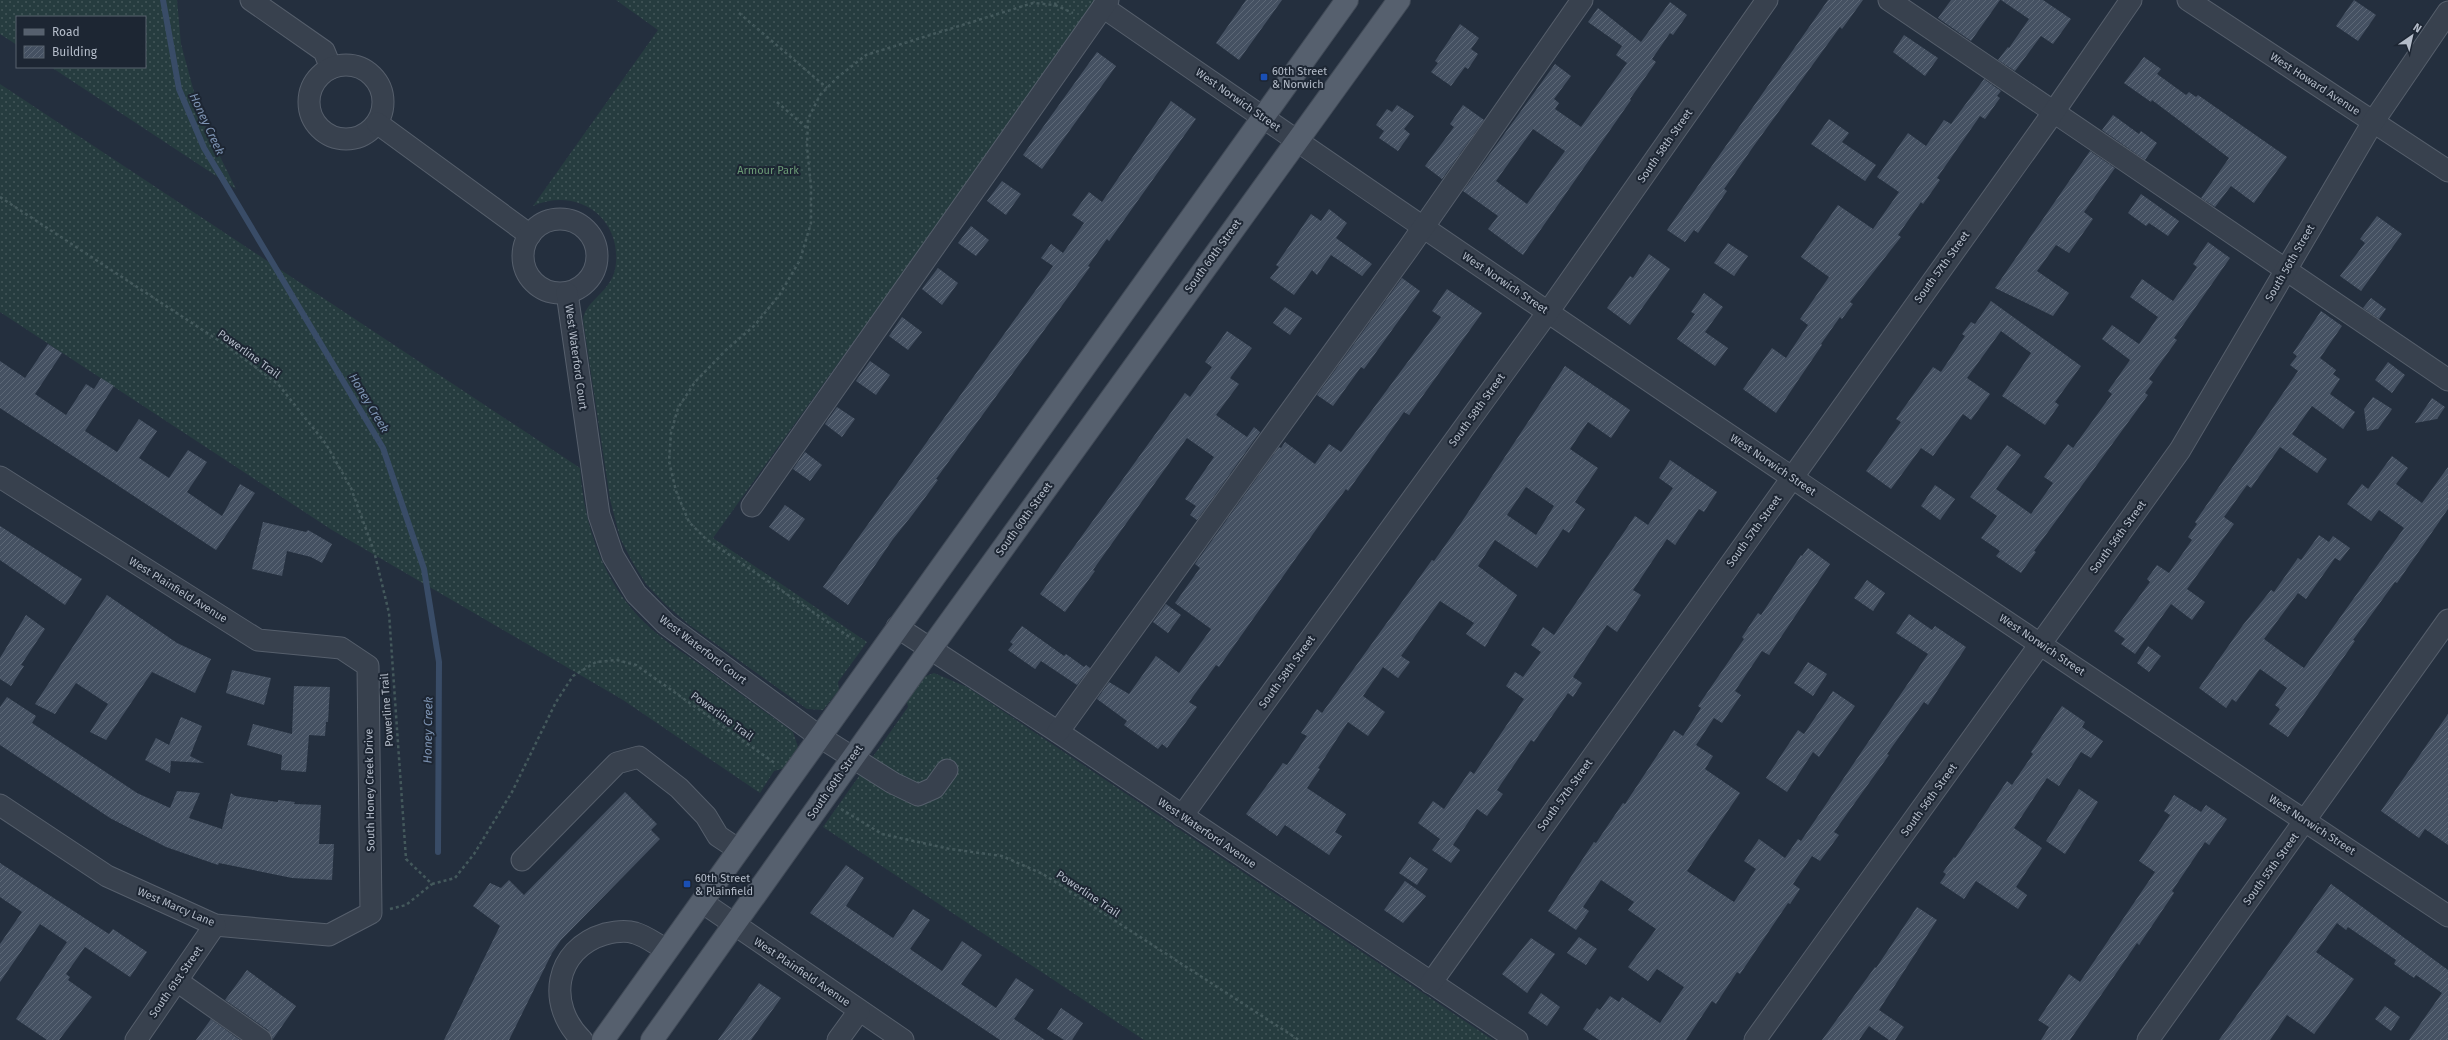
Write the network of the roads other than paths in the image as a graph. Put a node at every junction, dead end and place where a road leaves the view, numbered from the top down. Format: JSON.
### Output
{"nodes":[{"id":1,"x":251,"y":0,"type":"edge"},
{"id":2,"x":1346,"y":0,"type":"edge"},
{"id":3,"x":1399,"y":0,"type":"edge"},
{"id":4,"x":1582,"y":0,"type":"edge"},
{"id":5,"x":1767,"y":0,"type":"edge"},
{"id":6,"x":1889,"y":0,"type":"edge"},
{"id":7,"x":2131,"y":0,"type":"edge"},
{"id":8,"x":2188,"y":0,"type":"edge"},
{"id":9,"x":1106,"y":3,"type":"edge"},
{"id":10,"x":2448,"y":12,"type":"edge"},
{"id":11,"x":330,"y":68,"type":"junction"},
{"id":12,"x":2053,"y":112,"type":"junction"},
{"id":13,"x":1264,"y":117,"type":"junction"},
{"id":14,"x":2373,"y":122,"type":"junction"},
{"id":15,"x":377,"y":123,"type":"junction"},
{"id":16,"x":1297,"y":141,"type":"junction"},
{"id":17,"x":2446,"y":171,"type":"edge"},
{"id":18,"x":1423,"y":228,"type":"junction"},
{"id":19,"x":530,"y":235,"type":"junction"},
{"id":20,"x":2286,"y":271,"type":"junction"},
{"id":21,"x":567,"y":293,"type":"junction"},
{"id":22,"x":1548,"y":312,"type":"junction"},
{"id":23,"x":2448,"y":380,"type":"edge"},
{"id":24,"x":0,"y":477,"type":"edge"},
{"id":25,"x":1792,"y":478,"type":"junction"},
{"id":26,"x":752,"y":506,"type":"dead end"},
{"id":27,"x":2448,"y":620,"type":"edge"},
{"id":28,"x":897,"y":627,"type":"junction"},
{"id":29,"x":2041,"y":644,"type":"junction"},
{"id":30,"x":930,"y":648,"type":"junction"},
{"id":31,"x":368,"y":666,"type":"joint"},
{"id":32,"x":1058,"y":732,"type":"junction"},
{"id":33,"x":820,"y":737,"type":"junction"},
{"id":34,"x":852,"y":758,"type":"junction"},
{"id":35,"x":947,"y":770,"type":"dead end"},
{"id":36,"x":0,"y":805,"type":"edge"},
{"id":37,"x":1182,"y":816,"type":"junction"},
{"id":38,"x":2306,"y":821,"type":"junction"},
{"id":39,"x":739,"y":850,"type":"junction"},
{"id":40,"x":522,"y":860,"type":"dead end"},
{"id":41,"x":702,"y":902,"type":"junction"},
{"id":42,"x":371,"y":913,"type":"joint"},
{"id":43,"x":2448,"y":916,"type":"edge"},
{"id":44,"x":215,"y":925,"type":"junction"},
{"id":45,"x":734,"y":925,"type":"junction"},
{"id":46,"x":667,"y":950,"type":"junction"},
{"id":47,"x":177,"y":981,"type":"junction"},
{"id":48,"x":1431,"y":983,"type":"junction"},
{"id":49,"x":859,"y":1011,"type":"junction"},
{"id":50,"x":136,"y":1040,"type":"edge"},
{"id":51,"x":261,"y":1040,"type":"edge"},
{"id":52,"x":582,"y":1040,"type":"edge"},
{"id":53,"x":603,"y":1040,"type":"edge"},
{"id":54,"x":652,"y":1040,"type":"edge"},
{"id":55,"x":838,"y":1040,"type":"edge"},
{"id":56,"x":902,"y":1040,"type":"edge"},
{"id":57,"x":1516,"y":1040,"type":"edge"},
{"id":58,"x":1755,"y":1040,"type":"edge"},
{"id":59,"x":2148,"y":1040,"type":"edge"}],
"edges":[{"from":1,"to":11,"type":"street"},
{"from":2,"to":13,"type":"main road"},
{"from":3,"to":16,"type":"main road","name":"South 60th Street"},
{"from":4,"to":18,"type":"street"},
{"from":5,"to":22,"type":"street","name":"South 58th Street"},
{"from":6,"to":12,"type":"street"},
{"from":7,"to":12,"type":"street","name":"South 57th Street"},
{"from":8,"to":14,"type":"street","name":"West Howard Avenue"},
{"from":9,"to":13,"type":"street","name":"West Norwich Street"},
{"from":9,"to":26,"type":"street"},
{"from":10,"to":14,"type":"street","name":"South 56th Street"},
{"from":11,"to":15,"type":"street"},
{"from":11,"to":15,"type":"street"},
{"from":12,"to":20,"type":"street"},
{"from":12,"to":25,"type":"street","name":"South 57th Street"},
{"from":13,"to":16,"type":"street","name":"West Norwich Street"},
{"from":13,"to":28,"type":"main road"},
{"from":14,"to":17,"type":"street","name":"West Howard Avenue"},
{"from":14,"to":20,"type":"street","name":"South 56th Street"},
{"from":15,"to":19,"type":"street"},
{"from":16,"to":18,"type":"street","name":"West Norwich Street"},
{"from":16,"to":30,"type":"main road","name":"South 60th Street"},
{"from":18,"to":22,"type":"street","name":"West Norwich Street"},
{"from":18,"to":32,"type":"street"},
{"from":19,"to":21,"type":"street","name":"West Waterford Court"},
{"from":19,"to":21,"type":"street","name":"West Waterford Court"},
{"from":20,"to":23,"type":"street"},
{"from":20,"to":29,"type":"street","name":"South 56th Street"},
{"from":21,"to":33,"type":"street","name":"West Waterford Court"},
{"from":22,"to":25,"type":"street","name":"West Norwich Street"},
{"from":22,"to":37,"type":"street","name":"South 58th Street"},
{"from":24,"to":31,"type":"street","name":"West Plainfield Avenue"},
{"from":25,"to":29,"type":"street","name":"West Norwich Street"},
{"from":25,"to":48,"type":"street","name":"South 57th Street"},
{"from":27,"to":38,"type":"street","name":"South 55th Street"},
{"from":28,"to":30,"type":"street","name":"West Waterford Avenue"},
{"from":28,"to":33,"type":"main road"},
{"from":29,"to":38,"type":"street","name":"West Norwich Street"},
{"from":29,"to":58,"type":"street","name":"South 56th Street"},
{"from":30,"to":32,"type":"street","name":"West Waterford Avenue"},
{"from":30,"to":34,"type":"main road","name":"South 60th Street"},
{"from":31,"to":42,"type":"street","name":"South Honey Creek Drive"},
{"from":32,"to":37,"type":"street","name":"West Waterford Avenue"},
{"from":33,"to":34,"type":"street","name":"West Waterford Court"},
{"from":33,"to":39,"type":"main road"},
{"from":34,"to":35,"type":"street","name":"West Waterford Court"},
{"from":34,"to":45,"type":"main road","name":"South 60th Street"},
{"from":36,"to":44,"type":"street","name":"West Marcy Lane"},
{"from":37,"to":48,"type":"street","name":"West Waterford Avenue"},
{"from":38,"to":43,"type":"street","name":"West Norwich Street"},
{"from":38,"to":59,"type":"street","name":"South 55th Street"},
{"from":39,"to":40,"type":"street"},
{"from":39,"to":41,"type":"main road"},
{"from":41,"to":45,"type":"street","name":"West Plainfield Avenue"},
{"from":41,"to":46,"type":"main road"},
{"from":42,"to":44,"type":"street","name":"West Marcy Lane"},
{"from":44,"to":47,"type":"street","name":"South 61st Street"},
{"from":45,"to":49,"type":"street","name":"West Plainfield Avenue"},
{"from":45,"to":54,"type":"main road","name":"South 60th Street"},
{"from":46,"to":52,"type":"street"},
{"from":46,"to":53,"type":"main road"},
{"from":47,"to":50,"type":"street","name":"South 61st Street"},
{"from":47,"to":51,"type":"street"},
{"from":48,"to":57,"type":"street","name":"West Waterford Avenue"},
{"from":49,"to":55,"type":"street"},
{"from":49,"to":56,"type":"street","name":"West Plainfield Avenue"}]}
